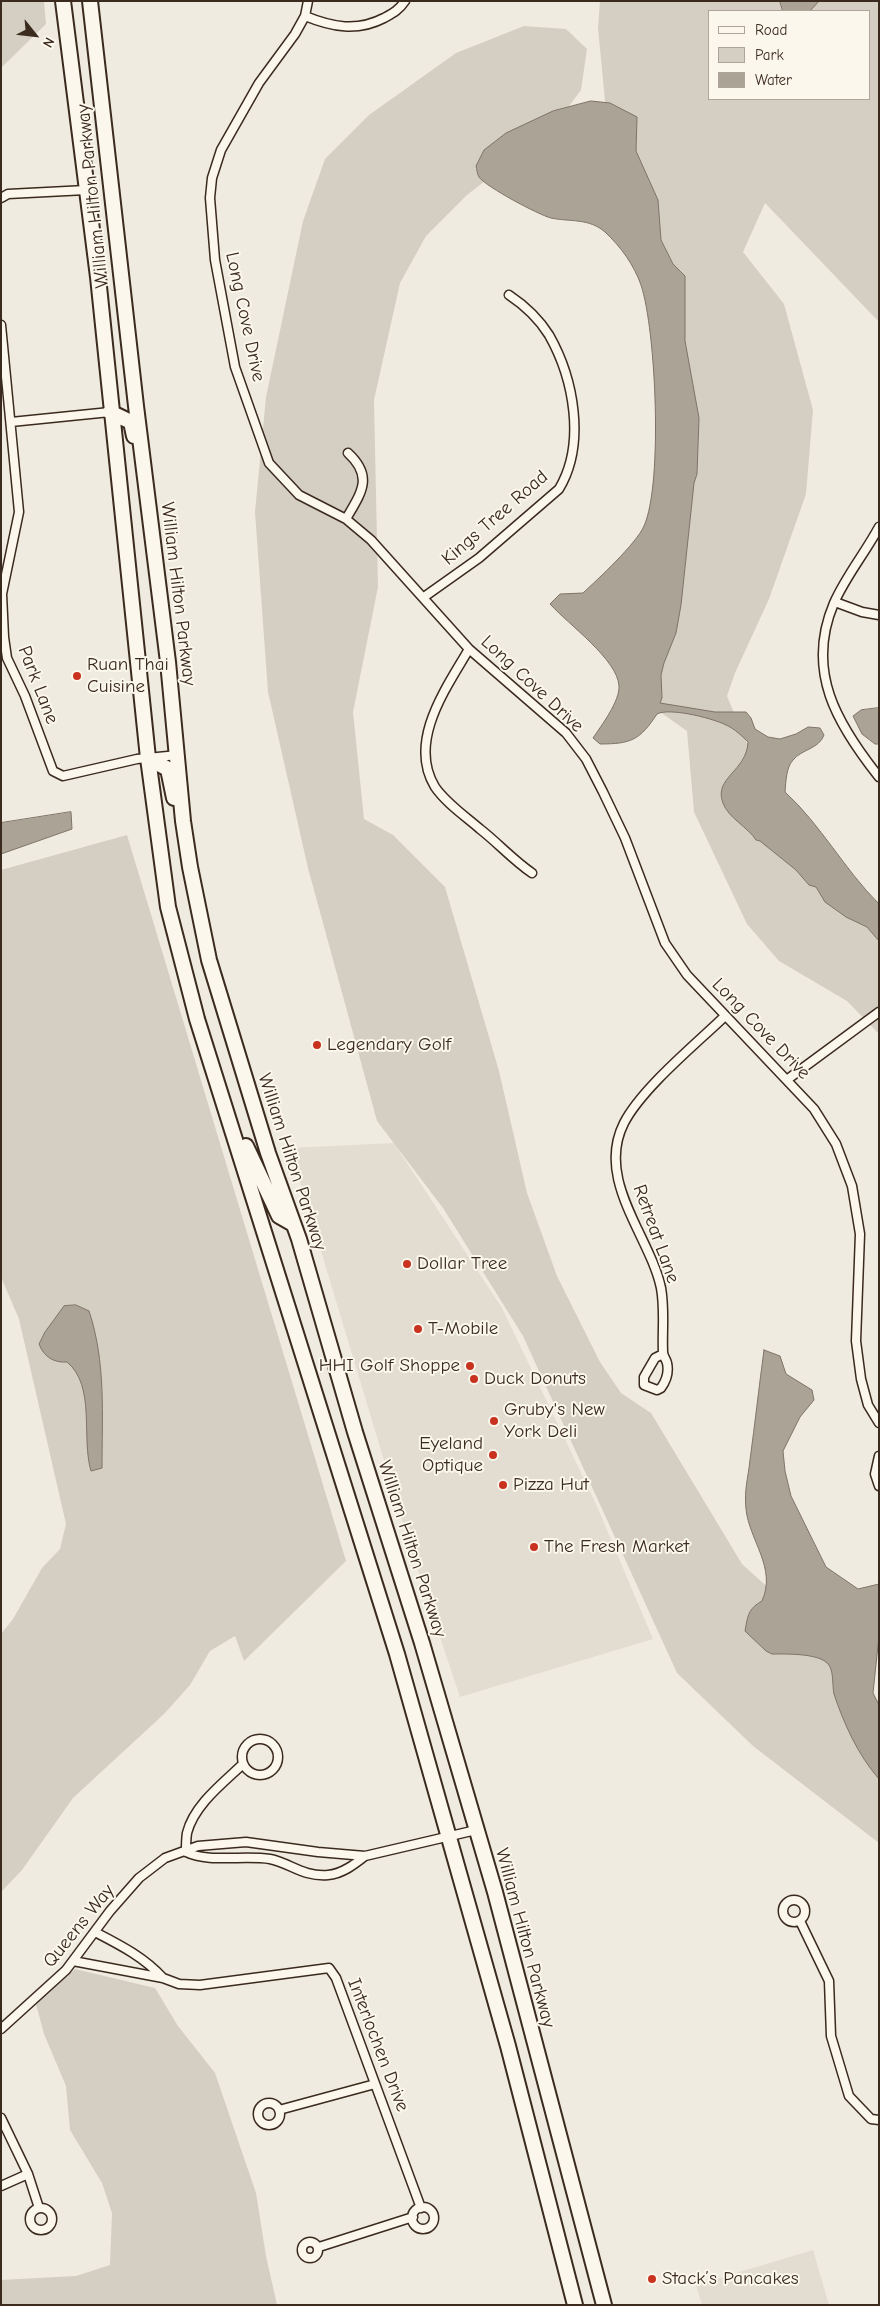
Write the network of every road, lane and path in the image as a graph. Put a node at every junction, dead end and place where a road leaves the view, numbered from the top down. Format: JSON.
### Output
{"nodes":[{"id":1,"x":63,"y":1,"type":"edge"},
{"id":2,"x":90,"y":1,"type":"edge"},
{"id":3,"x":308,"y":1,"type":"edge"},
{"id":4,"x":405,"y":1,"type":"edge"},
{"id":5,"x":305,"y":16,"type":"junction"},
{"id":6,"x":86,"y":190,"type":"junction"},
{"id":7,"x":1,"y":198,"type":"edge"},
{"id":8,"x":509,"y":295,"type":"dead end"},
{"id":9,"x":1,"y":325,"type":"edge"},
{"id":10,"x":110,"y":412,"type":"junction"},
{"id":11,"x":11,"y":422,"type":"junction"},
{"id":12,"x":348,"y":453,"type":"dead end"},
{"id":13,"x":146,"y":491,"type":"junction"},
{"id":14,"x":346,"y":519,"type":"junction"},
{"id":15,"x":879,"y":527,"type":"edge"},
{"id":16,"x":424,"y":597,"type":"junction"},
{"id":17,"x":835,"y":602,"type":"junction"},
{"id":18,"x":879,"y":615,"type":"edge"},
{"id":19,"x":469,"y":649,"type":"junction"},
{"id":20,"x":178,"y":755,"type":"junction"},
{"id":21,"x":148,"y":758,"type":"junction"},
{"id":22,"x":879,"y":777,"type":"edge"},
{"id":23,"x":190,"y":867,"type":"junction"},
{"id":24,"x":532,"y":873,"type":"dead end"},
{"id":25,"x":879,"y":1012,"type":"edge"},
{"id":26,"x":725,"y":1016,"type":"junction"},
{"id":27,"x":788,"y":1079,"type":"junction"},
{"id":28,"x":225,"y":1102,"type":"junction"},
{"id":29,"x":293,"y":1224,"type":"junction"},
{"id":30,"x":663,"y":1354,"type":"dead end"},
{"id":31,"x":879,"y":1423,"type":"edge"},
{"id":32,"x":879,"y":1456,"type":"edge"},
{"id":33,"x":879,"y":1486,"type":"edge"},
{"id":34,"x":243,"y":1764,"type":"junction"},
{"id":35,"x":476,"y":1830,"type":"junction"},
{"id":36,"x":449,"y":1837,"type":"junction"},
{"id":37,"x":186,"y":1852,"type":"junction"},
{"id":38,"x":366,"y":1856,"type":"junction"},
{"id":39,"x":800,"y":1920,"type":"dead end"},
{"id":40,"x":95,"y":1932,"type":"junction"},
{"id":41,"x":73,"y":1961,"type":"junction"},
{"id":42,"x":163,"y":1978,"type":"junction"},
{"id":43,"x":1,"y":2029,"type":"edge"},
{"id":44,"x":375,"y":2084,"type":"junction"},
{"id":45,"x":279,"y":2110,"type":"dead end"},
{"id":46,"x":1,"y":2118,"type":"edge"},
{"id":47,"x":879,"y":2120,"type":"edge"},
{"id":48,"x":28,"y":2174,"type":"junction"},
{"id":49,"x":1,"y":2186,"type":"edge"},
{"id":50,"x":39,"y":2208,"type":"dead end"},
{"id":51,"x":421,"y":2208,"type":"junction"},
{"id":52,"x":413,"y":2217,"type":"junction"},
{"id":53,"x":318,"y":2247,"type":"dead end"},
{"id":54,"x":575,"y":2305,"type":"edge"},
{"id":55,"x":604,"y":2305,"type":"edge"}],
"edges":[{"from":1,"to":6,"type":"highway","name":"William Hilton Parkway"},
{"from":2,"to":13,"type":"highway","name":"William Hilton Parkway"},
{"from":3,"to":5,"type":"street","name":"Long Cove Drive"},
{"from":4,"to":5,"type":"street"},
{"from":5,"to":14,"type":"street","name":"Long Cove Drive"},
{"from":6,"to":7,"type":"street"},
{"from":6,"to":10,"type":"highway","name":"William Hilton Parkway"},
{"from":8,"to":16,"type":"street","name":"Kings Tree Road"},
{"from":9,"to":11,"type":"street","name":"Park Lane"},
{"from":10,"to":11,"type":"street"},
{"from":10,"to":13,"type":"highway"},
{"from":10,"to":21,"type":"highway","name":"William Hilton Parkway"},
{"from":11,"to":21,"type":"street","name":"Park Lane"},
{"from":12,"to":14,"type":"street"},
{"from":13,"to":20,"type":"highway","name":"William Hilton Parkway"},
{"from":14,"to":16,"type":"street","name":"Long Cove Drive"},
{"from":15,"to":17,"type":"street"},
{"from":16,"to":19,"type":"street","name":"Long Cove Drive"},
{"from":17,"to":18,"type":"street"},
{"from":17,"to":22,"type":"street"},
{"from":19,"to":24,"type":"street"},
{"from":19,"to":26,"type":"street","name":"Long Cove Drive"},
{"from":20,"to":21,"type":"street","name":"Park Lane"},
{"from":20,"to":23,"type":"highway","name":"William Hilton Parkway"},
{"from":21,"to":23,"type":"highway"},
{"from":21,"to":28,"type":"highway","name":"William Hilton Parkway"},
{"from":23,"to":29,"type":"highway","name":"William Hilton Parkway"},
{"from":25,"to":27,"type":"street"},
{"from":26,"to":27,"type":"street","name":"Long Cove Drive"},
{"from":26,"to":30,"type":"street","name":"Retreat Lane"},
{"from":27,"to":31,"type":"street","name":"Long Cove Drive"},
{"from":28,"to":29,"type":"highway"},
{"from":28,"to":36,"type":"highway","name":"William Hilton Parkway"},
{"from":29,"to":35,"type":"highway","name":"William Hilton Parkway"},
{"from":32,"to":33,"type":"street"},
{"from":34,"to":34,"type":"street"},
{"from":34,"to":37,"type":"street"},
{"from":35,"to":36,"type":"street","name":"Queens Way"},
{"from":35,"to":55,"type":"highway","name":"William Hilton Parkway"},
{"from":36,"to":38,"type":"street","name":"Queens Way"},
{"from":36,"to":54,"type":"highway","name":"William Hilton Parkway"},
{"from":37,"to":38,"type":"street","name":"Queens Way"},
{"from":37,"to":38,"type":"street","name":"Queens Way"},
{"from":37,"to":40,"type":"street","name":"Queens Way"},
{"from":39,"to":47,"type":"street"},
{"from":40,"to":41,"type":"street","name":"Queens Way"},
{"from":40,"to":42,"type":"street","name":"Interlochen Drive"},
{"from":41,"to":42,"type":"street","name":"Interlochen Drive"},
{"from":41,"to":43,"type":"street","name":"Queens Way"},
{"from":42,"to":44,"type":"street","name":"Interlochen Drive"},
{"from":44,"to":45,"type":"street"},
{"from":44,"to":51,"type":"street","name":"Interlochen Drive"},
{"from":46,"to":48,"type":"street"},
{"from":48,"to":49,"type":"street"},
{"from":48,"to":50,"type":"street"},
{"from":51,"to":52,"type":"street"},
{"from":51,"to":52,"type":"street","name":"Interlochen Drive"},
{"from":52,"to":53,"type":"street"}]}
